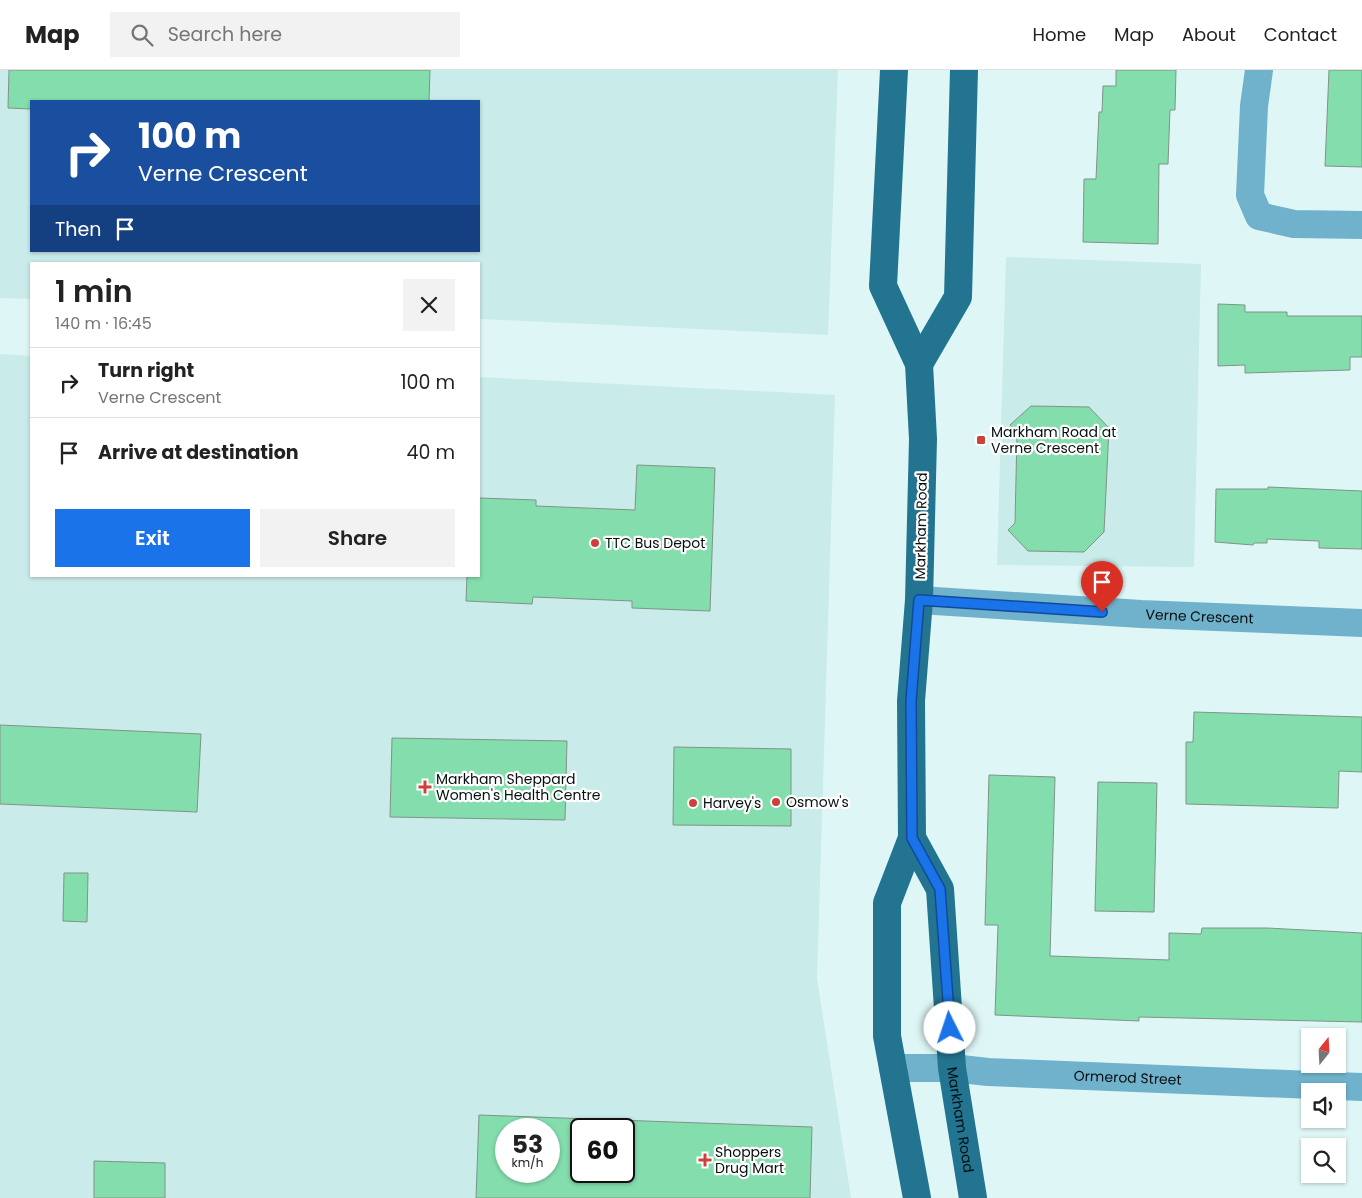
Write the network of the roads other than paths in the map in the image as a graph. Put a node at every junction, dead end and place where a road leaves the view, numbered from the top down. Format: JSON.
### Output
{"nodes":[{"id":1,"x":894,"y":70,"type":"edge"},
{"id":2,"x":964,"y":70,"type":"edge"},
{"id":3,"x":1258,"y":70,"type":"edge"},
{"id":4,"x":1362,"y":225,"type":"edge"},
{"id":5,"x":919,"y":364,"type":"junction"},
{"id":6,"x":919,"y":600,"type":"junction"},
{"id":7,"x":1362,"y":623,"type":"edge"},
{"id":8,"x":912,"y":838,"type":"junction"},
{"id":9,"x":893,"y":1068,"type":"junction"},
{"id":10,"x":952,"y":1068,"type":"junction"},
{"id":11,"x":1362,"y":1087,"type":"edge"},
{"id":12,"x":917,"y":1198,"type":"edge"},
{"id":13,"x":973,"y":1198,"type":"edge"}],
"edges":[{"from":1,"to":5,"type":"main road","name":"Markham Road"},
{"from":2,"to":5,"type":"main road"},
{"from":3,"to":4,"type":"street"},
{"from":5,"to":6,"type":"main road","name":"Markham Road"},
{"from":6,"to":7,"type":"street","name":"Verne Crescent"},
{"from":6,"to":8,"type":"main road","name":"Markham Road"},
{"from":8,"to":9,"type":"main road","name":"Markham Road"},
{"from":8,"to":10,"type":"main road","name":"Markham Road"},
{"from":9,"to":10,"type":"street","name":"Ormerod Street"},
{"from":9,"to":12,"type":"main road","name":"Markham Road"},
{"from":10,"to":11,"type":"street","name":"Ormerod Street"},
{"from":10,"to":13,"type":"main road","name":"Markham Road"}]}
